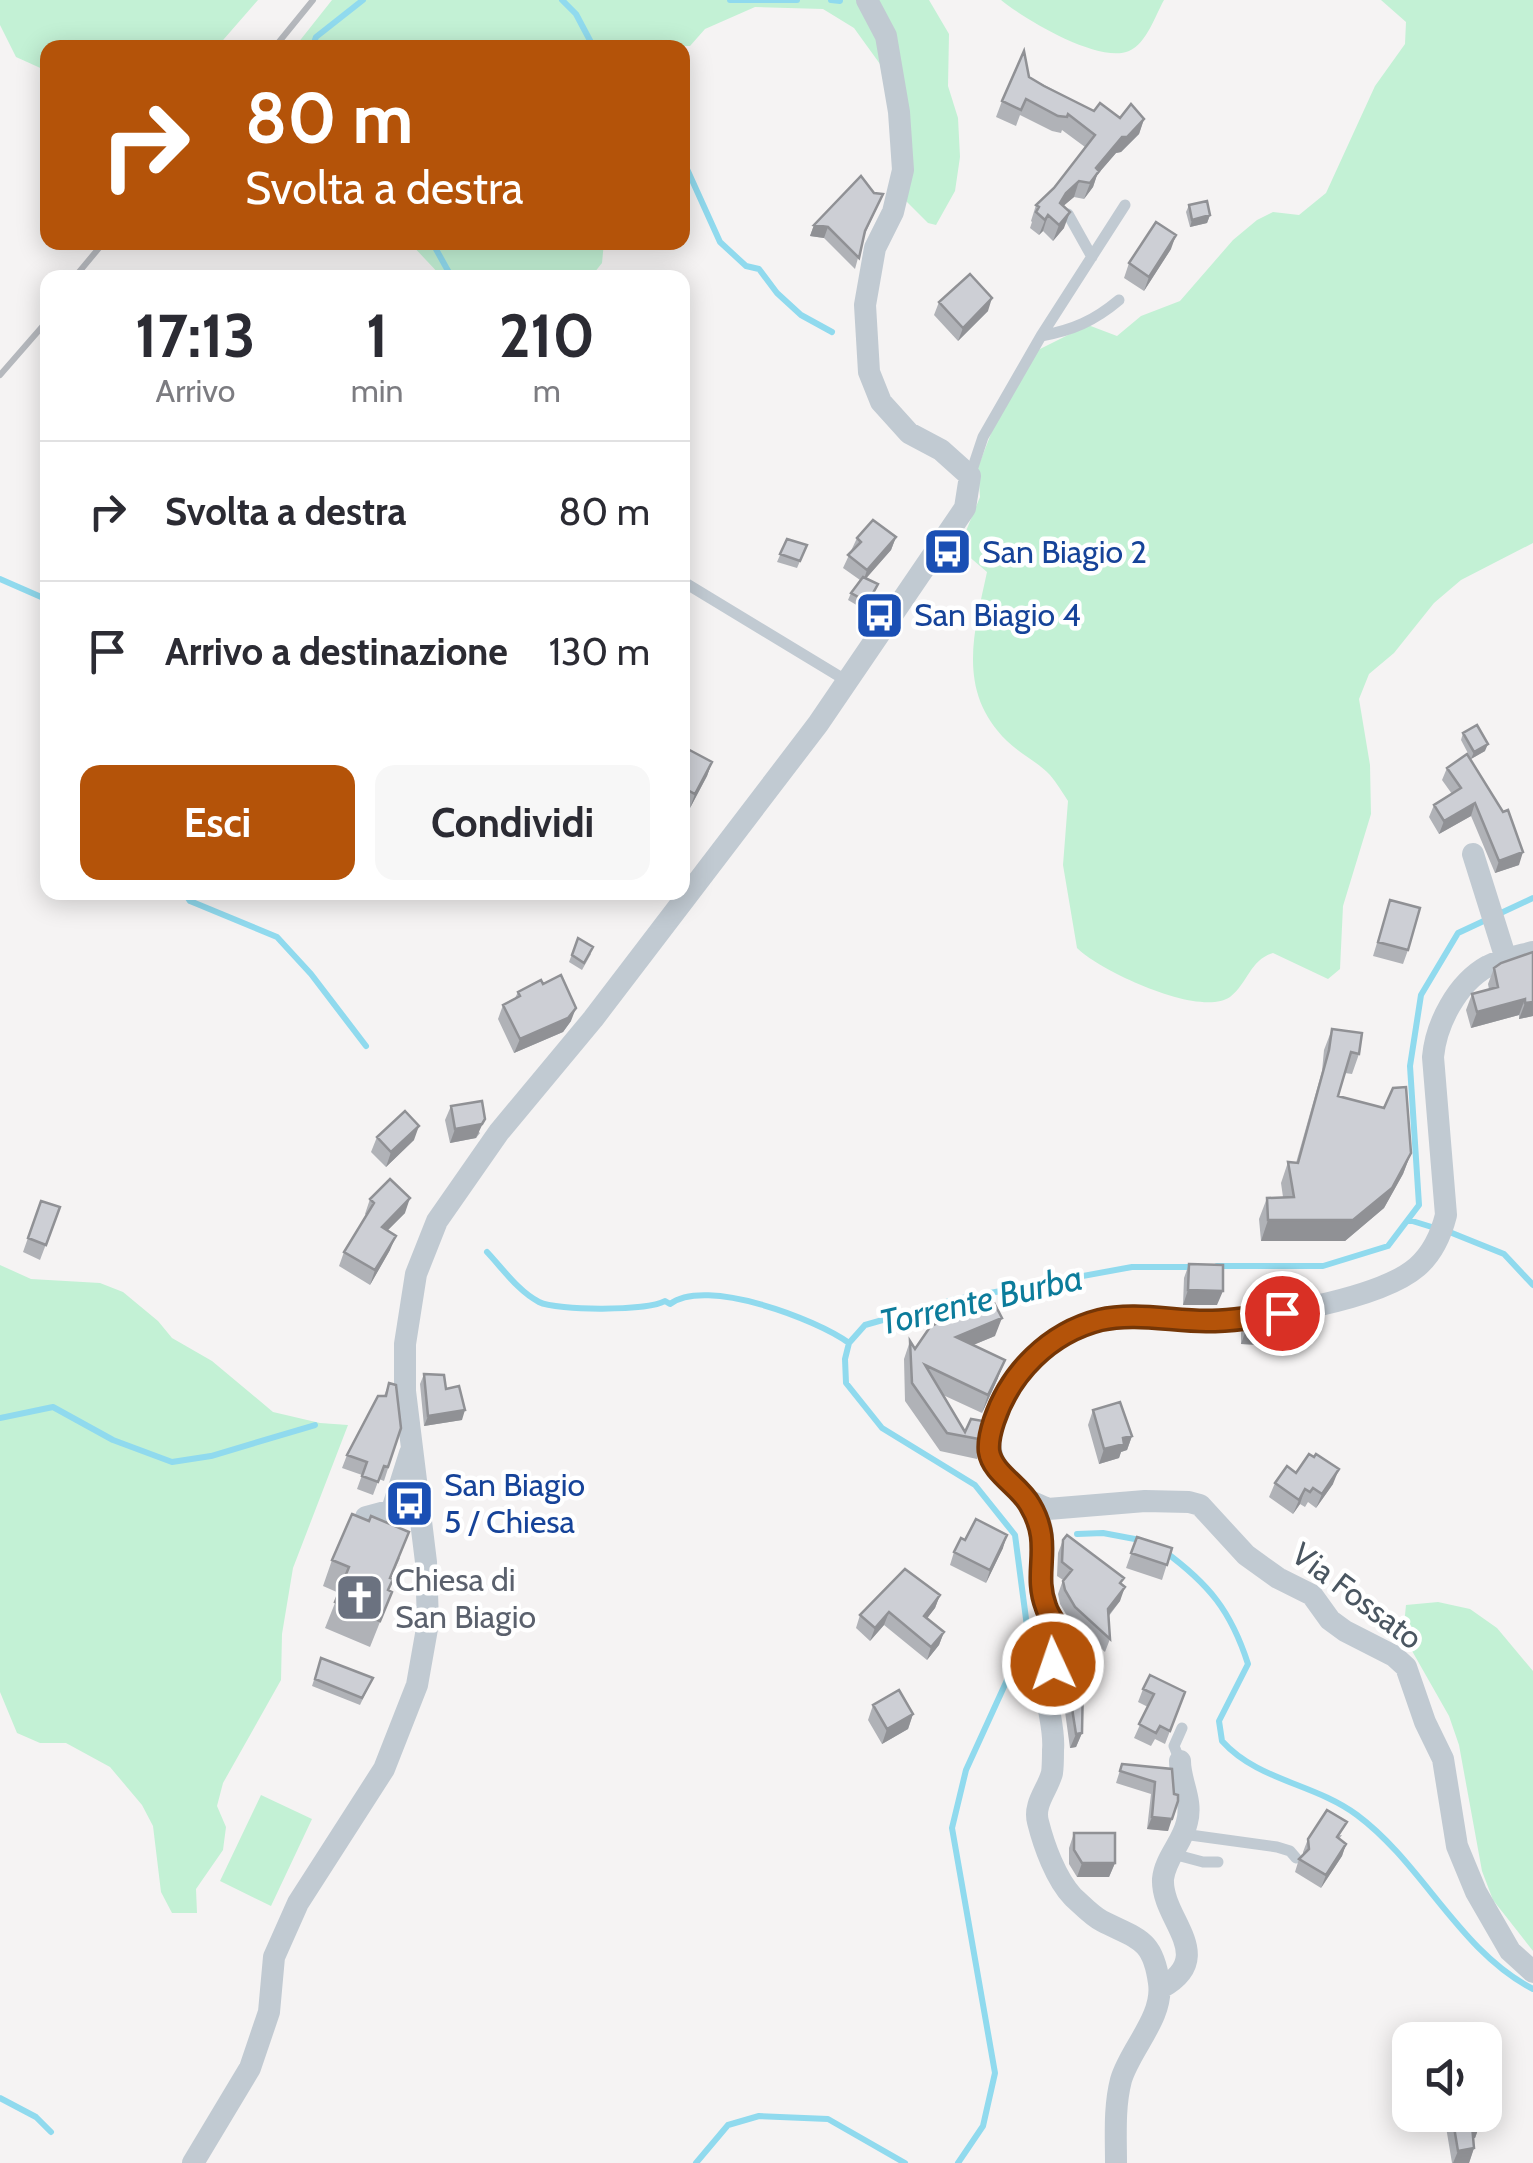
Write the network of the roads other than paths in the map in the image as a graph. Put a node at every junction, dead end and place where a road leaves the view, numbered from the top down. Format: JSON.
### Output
{"nodes":[{"id":1,"x":867,"y":0,"type":"edge"},
{"id":2,"x":1126,"y":205,"type":"dead end"},
{"id":3,"x":1068,"y":214,"type":"edge"},
{"id":4,"x":1092,"y":257,"type":"junction"},
{"id":5,"x":1119,"y":300,"type":"dead end"},
{"id":6,"x":1041,"y":336,"type":"junction"},
{"id":7,"x":970,"y":476,"type":"junction"},
{"id":8,"x":690,"y":586,"type":"edge"},
{"id":9,"x":847,"y":681,"type":"junction"},
{"id":10,"x":1473,"y":854,"type":"dead end"},
{"id":11,"x":690,"y":892,"type":"edge"},
{"id":12,"x":684,"y":900,"type":"edge"},
{"id":13,"x":1533,"y":952,"type":"edge"},
{"id":14,"x":1506,"y":959,"type":"junction"},
{"id":15,"x":414,"y":1441,"type":"junction"},
{"id":16,"x":1024,"y":1496,"type":"junction"},
{"id":17,"x":366,"y":1517,"type":"edge"},
{"id":18,"x":1182,"y":1728,"type":"dead end"},
{"id":19,"x":1177,"y":1764,"type":"joint"},
{"id":20,"x":1178,"y":1844,"type":"junction"},
{"id":21,"x":1296,"y":1858,"type":"edge"},
{"id":22,"x":1218,"y":1862,"type":"dead end"},
{"id":23,"x":1533,"y":1972,"type":"edge"},
{"id":24,"x":1160,"y":1988,"type":"junction"},
{"id":25,"x":192,"y":2163,"type":"edge"},
{"id":26,"x":1116,"y":2163,"type":"edge"}],
"edges":[{"from":1,"to":7,"type":"street"},
{"from":2,"to":4,"type":"lane"},
{"from":3,"to":4,"type":"lane"},
{"from":4,"to":6,"type":"lane"},
{"from":5,"to":6,"type":"lane"},
{"from":6,"to":7,"type":"lane"},
{"from":7,"to":9,"type":"street"},
{"from":8,"to":9,"type":"lane"},
{"from":9,"to":11,"type":"street"},
{"from":10,"to":14,"type":"street"},
{"from":12,"to":15,"type":"street"},
{"from":13,"to":14,"type":"street"},
{"from":14,"to":16,"type":"street"},
{"from":15,"to":17,"type":"street"},
{"from":15,"to":25,"type":"street"},
{"from":16,"to":23,"type":"street","name":"Via Fossato"},
{"from":16,"to":24,"type":"street"},
{"from":18,"to":19,"type":"lane"},
{"from":19,"to":20,"type":"street"},
{"from":20,"to":21,"type":"lane"},
{"from":20,"to":22,"type":"lane"},
{"from":20,"to":24,"type":"street"},
{"from":24,"to":26,"type":"street"}]}
